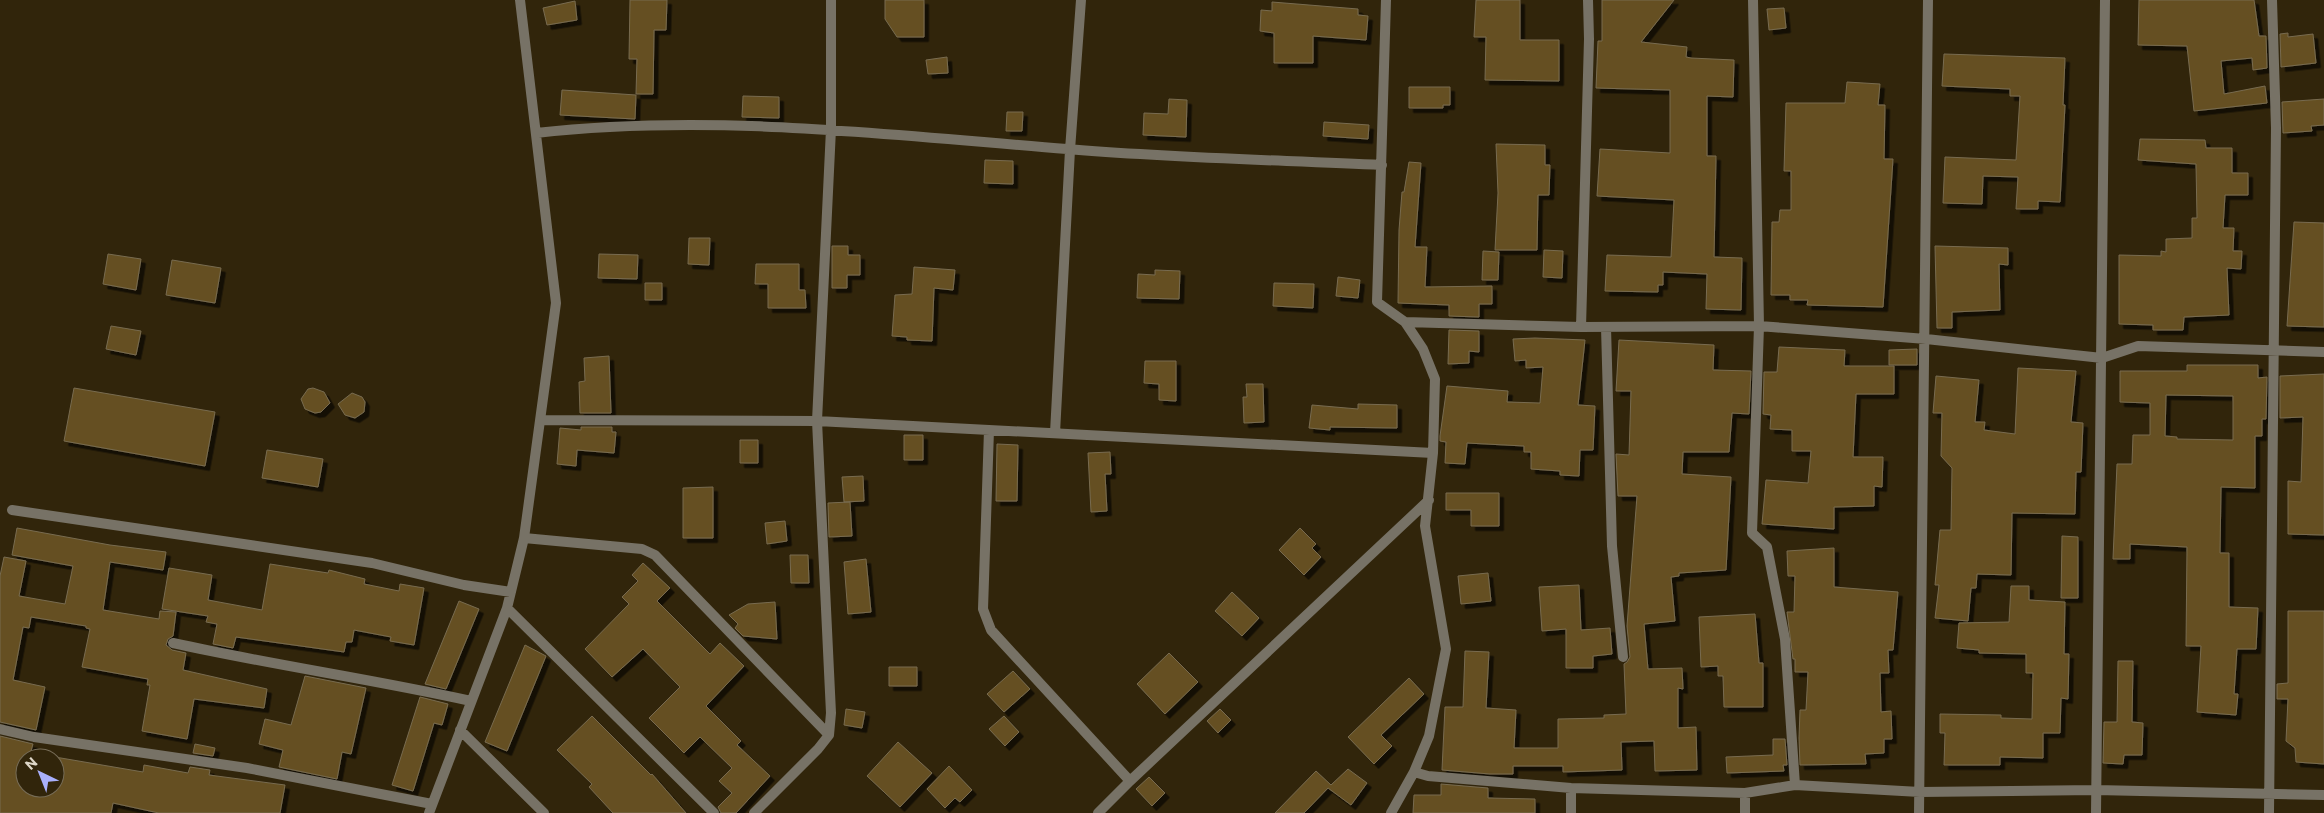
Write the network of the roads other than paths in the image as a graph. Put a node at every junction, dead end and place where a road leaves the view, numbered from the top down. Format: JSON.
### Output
{"nodes":[{"id":1,"x":520,"y":0,"type":"edge"},
{"id":2,"x":831,"y":0,"type":"edge"},
{"id":3,"x":1082,"y":0,"type":"edge"},
{"id":4,"x":1386,"y":0,"type":"edge"},
{"id":5,"x":1588,"y":0,"type":"edge"},
{"id":6,"x":1753,"y":0,"type":"edge"},
{"id":7,"x":1928,"y":0,"type":"edge"},
{"id":8,"x":2105,"y":0,"type":"edge"},
{"id":9,"x":2272,"y":0,"type":"edge"},
{"id":10,"x":830,"y":129,"type":"junction"},
{"id":11,"x":536,"y":133,"type":"junction"},
{"id":12,"x":1070,"y":150,"type":"junction"},
{"id":13,"x":1382,"y":165,"type":"junction"},
{"id":14,"x":1406,"y":322,"type":"junction"},
{"id":15,"x":1759,"y":326,"type":"junction"},
{"id":16,"x":1581,"y":327,"type":"junction"},
{"id":17,"x":1606,"y":327,"type":"junction"},
{"id":18,"x":1926,"y":338,"type":"junction"},
{"id":19,"x":2274,"y":351,"type":"junction"},
{"id":20,"x":2324,"y":352,"type":"edge"},
{"id":21,"x":2102,"y":358,"type":"junction"},
{"id":22,"x":540,"y":420,"type":"junction"},
{"id":23,"x":817,"y":421,"type":"junction"},
{"id":24,"x":989,"y":430,"type":"junction"},
{"id":25,"x":1056,"y":433,"type":"junction"},
{"id":26,"x":1433,"y":453,"type":"junction"},
{"id":27,"x":1428,"y":500,"type":"junction"},
{"id":28,"x":12,"y":510,"type":"dead end"},
{"id":29,"x":524,"y":538,"type":"junction"},
{"id":30,"x":511,"y":592,"type":"junction"},
{"id":31,"x":508,"y":608,"type":"junction"},
{"id":32,"x":173,"y":643,"type":"dead end"},
{"id":33,"x":1623,"y":657,"type":"dead end"},
{"id":34,"x":471,"y":701,"type":"junction"},
{"id":35,"x":0,"y":729,"type":"edge"},
{"id":36,"x":460,"y":730,"type":"junction"},
{"id":37,"x":829,"y":735,"type":"junction"},
{"id":38,"x":1414,"y":772,"type":"junction"},
{"id":39,"x":1130,"y":780,"type":"junction"},
{"id":40,"x":1795,"y":785,"type":"junction"},
{"id":41,"x":1571,"y":788,"type":"junction"},
{"id":42,"x":2096,"y":790,"type":"junction"},
{"id":43,"x":1920,"y":792,"type":"junction"},
{"id":44,"x":1745,"y":793,"type":"junction"},
{"id":45,"x":2270,"y":794,"type":"junction"},
{"id":46,"x":2324,"y":795,"type":"edge"},
{"id":47,"x":430,"y":808,"type":"edge"},
{"id":48,"x":1395,"y":810,"type":"edge"},
{"id":49,"x":544,"y":813,"type":"edge"},
{"id":50,"x":714,"y":813,"type":"edge"},
{"id":51,"x":754,"y":813,"type":"edge"},
{"id":52,"x":1098,"y":813,"type":"edge"},
{"id":53,"x":1571,"y":813,"type":"edge"},
{"id":54,"x":1744,"y":813,"type":"edge"},
{"id":55,"x":1920,"y":813,"type":"edge"},
{"id":56,"x":2096,"y":813,"type":"edge"},
{"id":57,"x":2269,"y":813,"type":"edge"}],
"edges":[{"from":1,"to":11,"type":"street"},
{"from":2,"to":10,"type":"street"},
{"from":3,"to":12,"type":"street"},
{"from":4,"to":13,"type":"street"},
{"from":5,"to":16,"type":"street"},
{"from":6,"to":15,"type":"street"},
{"from":7,"to":18,"type":"street"},
{"from":8,"to":21,"type":"street"},
{"from":9,"to":19,"type":"street"},
{"from":10,"to":11,"type":"street"},
{"from":10,"to":12,"type":"street"},
{"from":10,"to":23,"type":"street"},
{"from":11,"to":22,"type":"street"},
{"from":12,"to":13,"type":"street"},
{"from":12,"to":25,"type":"street"},
{"from":13,"to":14,"type":"street"},
{"from":14,"to":16,"type":"street"},
{"from":14,"to":26,"type":"street"},
{"from":15,"to":17,"type":"street"},
{"from":15,"to":18,"type":"street"},
{"from":15,"to":40,"type":"street"},
{"from":16,"to":17,"type":"street"},
{"from":17,"to":33,"type":"street"},
{"from":18,"to":21,"type":"street"},
{"from":18,"to":43,"type":"street"},
{"from":19,"to":20,"type":"street"},
{"from":19,"to":21,"type":"street"},
{"from":19,"to":45,"type":"street"},
{"from":21,"to":42,"type":"street"},
{"from":22,"to":23,"type":"street"},
{"from":22,"to":29,"type":"street"},
{"from":23,"to":24,"type":"street"},
{"from":23,"to":37,"type":"street"},
{"from":24,"to":25,"type":"street"},
{"from":24,"to":39,"type":"street"},
{"from":25,"to":26,"type":"street"},
{"from":26,"to":27,"type":"street"},
{"from":27,"to":38,"type":"street"},
{"from":27,"to":39,"type":"street"},
{"from":28,"to":30,"type":"street"},
{"from":29,"to":30,"type":"street"},
{"from":29,"to":37,"type":"street"},
{"from":30,"to":31,"type":"street"},
{"from":31,"to":34,"type":"street"},
{"from":31,"to":50,"type":"street"},
{"from":32,"to":34,"type":"street"},
{"from":34,"to":36,"type":"street"},
{"from":35,"to":47,"type":"street"},
{"from":36,"to":47,"type":"street"},
{"from":36,"to":49,"type":"street"},
{"from":37,"to":51,"type":"street"},
{"from":38,"to":41,"type":"street"},
{"from":38,"to":48,"type":"street"},
{"from":39,"to":52,"type":"street"},
{"from":40,"to":43,"type":"street"},
{"from":40,"to":44,"type":"street"},
{"from":41,"to":44,"type":"street"},
{"from":41,"to":53,"type":"street"},
{"from":42,"to":43,"type":"street"},
{"from":42,"to":45,"type":"street"},
{"from":42,"to":56,"type":"street"},
{"from":43,"to":55,"type":"street"},
{"from":44,"to":54,"type":"street"},
{"from":45,"to":46,"type":"street"},
{"from":45,"to":57,"type":"street"}]}
